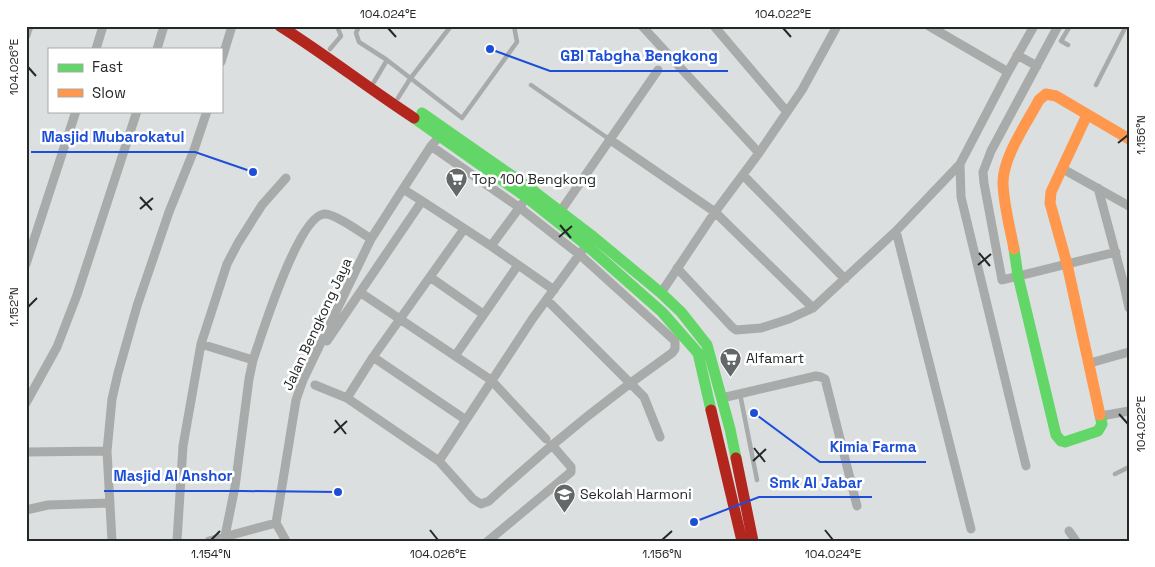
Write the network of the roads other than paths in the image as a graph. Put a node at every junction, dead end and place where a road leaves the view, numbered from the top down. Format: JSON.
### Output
{"nodes":[{"id":1,"x":29,"y":26,"type":"edge"},
{"id":2,"x":103,"y":26,"type":"edge"},
{"id":3,"x":164,"y":26,"type":"edge"},
{"id":4,"x":232,"y":26,"type":"edge"},
{"id":5,"x":280,"y":26,"type":"edge"},
{"id":6,"x":296,"y":26,"type":"edge"},
{"id":7,"x":337,"y":26,"type":"edge"},
{"id":8,"x":360,"y":26,"type":"edge"},
{"id":9,"x":451,"y":26,"type":"edge"},
{"id":10,"x":514,"y":26,"type":"edge"},
{"id":11,"x":642,"y":26,"type":"edge"},
{"id":12,"x":714,"y":26,"type":"edge"},
{"id":13,"x":837,"y":26,"type":"edge"},
{"id":14,"x":929,"y":26,"type":"edge"},
{"id":15,"x":1034,"y":26,"type":"edge"},
{"id":16,"x":1058,"y":26,"type":"edge"},
{"id":17,"x":1070,"y":26,"type":"edge"},
{"id":18,"x":1126,"y":26,"type":"edge"},
{"id":19,"x":26,"y":35,"type":"edge"},
{"id":20,"x":1068,"y":45,"type":"dead end"},
{"id":21,"x":96,"y":48,"type":"edge"},
{"id":22,"x":157,"y":48,"type":"edge"},
{"id":23,"x":326,"y":49,"type":"junction"},
{"id":24,"x":1017,"y":56,"type":"junction"},
{"id":25,"x":222,"y":59,"type":"edge"},
{"id":26,"x":387,"y":60,"type":"junction"},
{"id":27,"x":1037,"y":66,"type":"junction"},
{"id":28,"x":658,"y":70,"type":"dead end"},
{"id":29,"x":1008,"y":72,"type":"junction"},
{"id":30,"x":410,"y":79,"type":"junction"},
{"id":31,"x":374,"y":82,"type":"junction"},
{"id":32,"x":531,"y":85,"type":"dead end"},
{"id":33,"x":1096,"y":85,"type":"dead end"},
{"id":34,"x":398,"y":98,"type":"junction"},
{"id":35,"x":76,"y":112,"type":"edge"},
{"id":36,"x":137,"y":112,"type":"edge"},
{"id":37,"x":207,"y":112,"type":"edge"},
{"id":38,"x":788,"y":112,"type":"junction"},
{"id":39,"x":1087,"y":115,"type":"junction"},
{"id":40,"x":440,"y":137,"type":"junction"},
{"id":41,"x":609,"y":139,"type":"junction"},
{"id":42,"x":1129,"y":139,"type":"edge"},
{"id":43,"x":432,"y":146,"type":"junction"},
{"id":44,"x":759,"y":153,"type":"junction"},
{"id":45,"x":960,"y":164,"type":"junction"},
{"id":46,"x":1062,"y":169,"type":"junction"},
{"id":47,"x":743,"y":174,"type":"junction"},
{"id":48,"x":286,"y":178,"type":"dead end"},
{"id":49,"x":403,"y":188,"type":"junction"},
{"id":50,"x":1098,"y":188,"type":"junction"},
{"id":51,"x":526,"y":196,"type":"junction"},
{"id":52,"x":422,"y":201,"type":"junction"},
{"id":53,"x":1129,"y":206,"type":"edge"},
{"id":54,"x":520,"y":208,"type":"junction"},
{"id":55,"x":560,"y":212,"type":"junction"},
{"id":56,"x":714,"y":212,"type":"junction"},
{"id":57,"x":464,"y":229,"type":"junction"},
{"id":58,"x":896,"y":231,"type":"junction"},
{"id":59,"x":372,"y":239,"type":"junction"},
{"id":60,"x":491,"y":246,"type":"junction"},
{"id":61,"x":583,"y":250,"type":"junction"},
{"id":62,"x":1116,"y":252,"type":"junction"},
{"id":63,"x":26,"y":264,"type":"edge"},
{"id":64,"x":1067,"y":264,"type":"junction"},
{"id":65,"x":518,"y":265,"type":"junction"},
{"id":66,"x":677,"y":268,"type":"junction"},
{"id":67,"x":1018,"y":276,"type":"junction"},
{"id":68,"x":430,"y":277,"type":"junction"},
{"id":69,"x":845,"y":278,"type":"junction"},
{"id":70,"x":1126,"y":281,"type":"edge"},
{"id":71,"x":554,"y":290,"type":"junction"},
{"id":72,"x":360,"y":293,"type":"junction"},
{"id":73,"x":661,"y":293,"type":"junction"},
{"id":74,"x":547,"y":300,"type":"junction"},
{"id":75,"x":813,"y":308,"type":"junction"},
{"id":76,"x":1129,"y":308,"type":"edge"},
{"id":77,"x":662,"y":312,"type":"junction"},
{"id":78,"x":483,"y":314,"type":"junction"},
{"id":79,"x":400,"y":320,"type":"junction"},
{"id":80,"x":654,"y":322,"type":"junction"},
{"id":81,"x":201,"y":344,"type":"junction"},
{"id":82,"x":1129,"y":352,"type":"edge"},
{"id":83,"x":455,"y":356,"type":"junction"},
{"id":84,"x":373,"y":357,"type":"junction"},
{"id":85,"x":314,"y":359,"type":"junction"},
{"id":86,"x":253,"y":360,"type":"junction"},
{"id":87,"x":1090,"y":364,"type":"junction"},
{"id":88,"x":491,"y":380,"type":"junction"},
{"id":89,"x":629,"y":382,"type":"junction"},
{"id":90,"x":315,"y":385,"type":"dead end"},
{"id":91,"x":740,"y":394,"type":"junction"},
{"id":92,"x":347,"y":398,"type":"junction"},
{"id":93,"x":722,"y":398,"type":"junction"},
{"id":94,"x":26,"y":403,"type":"edge"},
{"id":95,"x":1129,"y":411,"type":"edge"},
{"id":96,"x":1101,"y":416,"type":"junction"},
{"id":97,"x":466,"y":420,"type":"junction"},
{"id":98,"x":746,"y":426,"type":"junction"},
{"id":99,"x":730,"y":429,"type":"junction"},
{"id":100,"x":660,"y":437,"type":"dead end"},
{"id":101,"x":549,"y":442,"type":"junction"},
{"id":102,"x":107,"y":451,"type":"junction"},
{"id":103,"x":26,"y":452,"type":"edge"},
{"id":104,"x":439,"y":461,"type":"junction"},
{"id":105,"x":1026,"y":466,"type":"dead end"},
{"id":106,"x":1129,"y":467,"type":"edge"},
{"id":107,"x":1116,"y":474,"type":"dead end"},
{"id":108,"x":757,"y":480,"type":"dead end"},
{"id":109,"x":110,"y":503,"type":"junction"},
{"id":110,"x":857,"y":506,"type":"dead end"},
{"id":111,"x":26,"y":510,"type":"edge"},
{"id":112,"x":276,"y":524,"type":"junction"},
{"id":113,"x":970,"y":529,"type":"dead end"},
{"id":114,"x":1069,"y":531,"type":"dead end"},
{"id":115,"x":226,"y":538,"type":"edge"},
{"id":116,"x":112,"y":541,"type":"edge"},
{"id":117,"x":177,"y":541,"type":"edge"},
{"id":118,"x":209,"y":541,"type":"edge"},
{"id":119,"x":286,"y":541,"type":"edge"},
{"id":120,"x":488,"y":541,"type":"edge"},
{"id":121,"x":742,"y":541,"type":"edge"},
{"id":122,"x":753,"y":541,"type":"edge"},
{"id":123,"x":1076,"y":541,"type":"edge"}],
"edges":[{"from":1,"to":19,"type":"street"},
{"from":2,"to":21,"type":"street"},
{"from":3,"to":22,"type":"street"},
{"from":4,"to":25,"type":"street"},
{"from":5,"to":23,"type":"main road"},
{"from":6,"to":23,"type":"main road"},
{"from":7,"to":23,"type":"lane"},
{"from":8,"to":26,"type":"lane"},
{"from":9,"to":30,"type":"lane"},
{"from":10,"to":30,"type":"lane"},
{"from":11,"to":44,"type":"street"},
{"from":12,"to":38,"type":"street"},
{"from":13,"to":38,"type":"street"},
{"from":14,"to":29,"type":"street"},
{"from":15,"to":24,"type":"street"},
{"from":16,"to":27,"type":"street"},
{"from":17,"to":20,"type":"lane"},
{"from":18,"to":33,"type":"lane"},
{"from":23,"to":31,"type":"main road"},
{"from":23,"to":40,"type":"main road"},
{"from":24,"to":27,"type":"street"},
{"from":24,"to":29,"type":"street"},
{"from":26,"to":30,"type":"lane"},
{"from":26,"to":31,"type":"lane"},
{"from":27,"to":67,"type":"street"},
{"from":28,"to":41,"type":"street"},
{"from":29,"to":45,"type":"street"},
{"from":30,"to":34,"type":"lane"},
{"from":31,"to":34,"type":"main road"},
{"from":32,"to":41,"type":"lane"},
{"from":34,"to":55,"type":"main road"},
{"from":35,"to":63,"type":"street"},
{"from":36,"to":94,"type":"street"},
{"from":37,"to":102,"type":"street"},
{"from":38,"to":44,"type":"street"},
{"from":39,"to":42,"type":"main road"},
{"from":39,"to":46,"type":"main road"},
{"from":39,"to":67,"type":"main road"},
{"from":40,"to":43,"type":"street","name":"Jalan Bengkong Jaya"},
{"from":40,"to":51,"type":"main road"},
{"from":41,"to":55,"type":"street"},
{"from":41,"to":56,"type":"street"},
{"from":43,"to":49,"type":"street","name":"Jalan Bengkong Jaya"},
{"from":43,"to":54,"type":"street"},
{"from":44,"to":47,"type":"street"},
{"from":45,"to":58,"type":"street"},
{"from":45,"to":105,"type":"street"},
{"from":46,"to":50,"type":"street"},
{"from":46,"to":64,"type":"main road"},
{"from":47,"to":56,"type":"street"},
{"from":47,"to":69,"type":"street"},
{"from":48,"to":81,"type":"street"},
{"from":49,"to":52,"type":"street"},
{"from":49,"to":59,"type":"street","name":"Jalan Bengkong Jaya"},
{"from":50,"to":53,"type":"street"},
{"from":50,"to":62,"type":"street"},
{"from":51,"to":54,"type":"street"},
{"from":51,"to":61,"type":"main road"},
{"from":52,"to":57,"type":"street"},
{"from":52,"to":72,"type":"street"},
{"from":54,"to":60,"type":"street"},
{"from":54,"to":61,"type":"street"},
{"from":55,"to":73,"type":"main road"},
{"from":56,"to":66,"type":"street"},
{"from":56,"to":75,"type":"street"},
{"from":57,"to":60,"type":"street"},
{"from":57,"to":68,"type":"street"},
{"from":58,"to":69,"type":"street"},
{"from":58,"to":113,"type":"street"},
{"from":59,"to":85,"type":"street","name":"Jalan Bengkong Jaya"},
{"from":59,"to":86,"type":"street"},
{"from":60,"to":65,"type":"street"},
{"from":61,"to":71,"type":"street"},
{"from":61,"to":77,"type":"main road"},
{"from":61,"to":80,"type":"street"},
{"from":62,"to":64,"type":"street"},
{"from":62,"to":70,"type":"street"},
{"from":64,"to":67,"type":"street"},
{"from":64,"to":87,"type":"main road"},
{"from":65,"to":71,"type":"street"},
{"from":65,"to":78,"type":"street"},
{"from":66,"to":73,"type":"street"},
{"from":66,"to":75,"type":"street"},
{"from":67,"to":96,"type":"main road"},
{"from":68,"to":78,"type":"street"},
{"from":68,"to":79,"type":"street"},
{"from":69,"to":75,"type":"street"},
{"from":70,"to":76,"type":"street"},
{"from":71,"to":74,"type":"street"},
{"from":72,"to":79,"type":"street"},
{"from":72,"to":85,"type":"street"},
{"from":73,"to":93,"type":"main road"},
{"from":74,"to":88,"type":"street"},
{"from":74,"to":89,"type":"street"},
{"from":77,"to":80,"type":"street"},
{"from":77,"to":121,"type":"main road"},
{"from":78,"to":83,"type":"street"},
{"from":79,"to":83,"type":"street"},
{"from":79,"to":84,"type":"street"},
{"from":80,"to":89,"type":"street"},
{"from":81,"to":86,"type":"street"},
{"from":81,"to":117,"type":"street"},
{"from":82,"to":87,"type":"street"},
{"from":83,"to":88,"type":"street"},
{"from":84,"to":92,"type":"street"},
{"from":84,"to":97,"type":"street"},
{"from":85,"to":112,"type":"street","name":"Jalan Bengkong Jaya"},
{"from":86,"to":115,"type":"street"},
{"from":87,"to":96,"type":"main road"},
{"from":88,"to":97,"type":"street"},
{"from":88,"to":101,"type":"street"},
{"from":89,"to":100,"type":"street"},
{"from":89,"to":101,"type":"street"},
{"from":90,"to":92,"type":"street"},
{"from":91,"to":93,"type":"street"},
{"from":91,"to":98,"type":"lane"},
{"from":91,"to":110,"type":"street"},
{"from":92,"to":104,"type":"street"},
{"from":93,"to":99,"type":"main road"},
{"from":95,"to":96,"type":"street"},
{"from":97,"to":104,"type":"street"},
{"from":98,"to":99,"type":"lane"},
{"from":98,"to":108,"type":"lane"},
{"from":99,"to":122,"type":"main road"},
{"from":101,"to":104,"type":"street"},
{"from":101,"to":120,"type":"street"},
{"from":102,"to":103,"type":"street"},
{"from":102,"to":109,"type":"street"},
{"from":106,"to":107,"type":"lane"},
{"from":109,"to":111,"type":"street"},
{"from":109,"to":116,"type":"street"},
{"from":112,"to":115,"type":"street"},
{"from":112,"to":119,"type":"street"},
{"from":114,"to":123,"type":"street"},
{"from":115,"to":118,"type":"street"}]}
